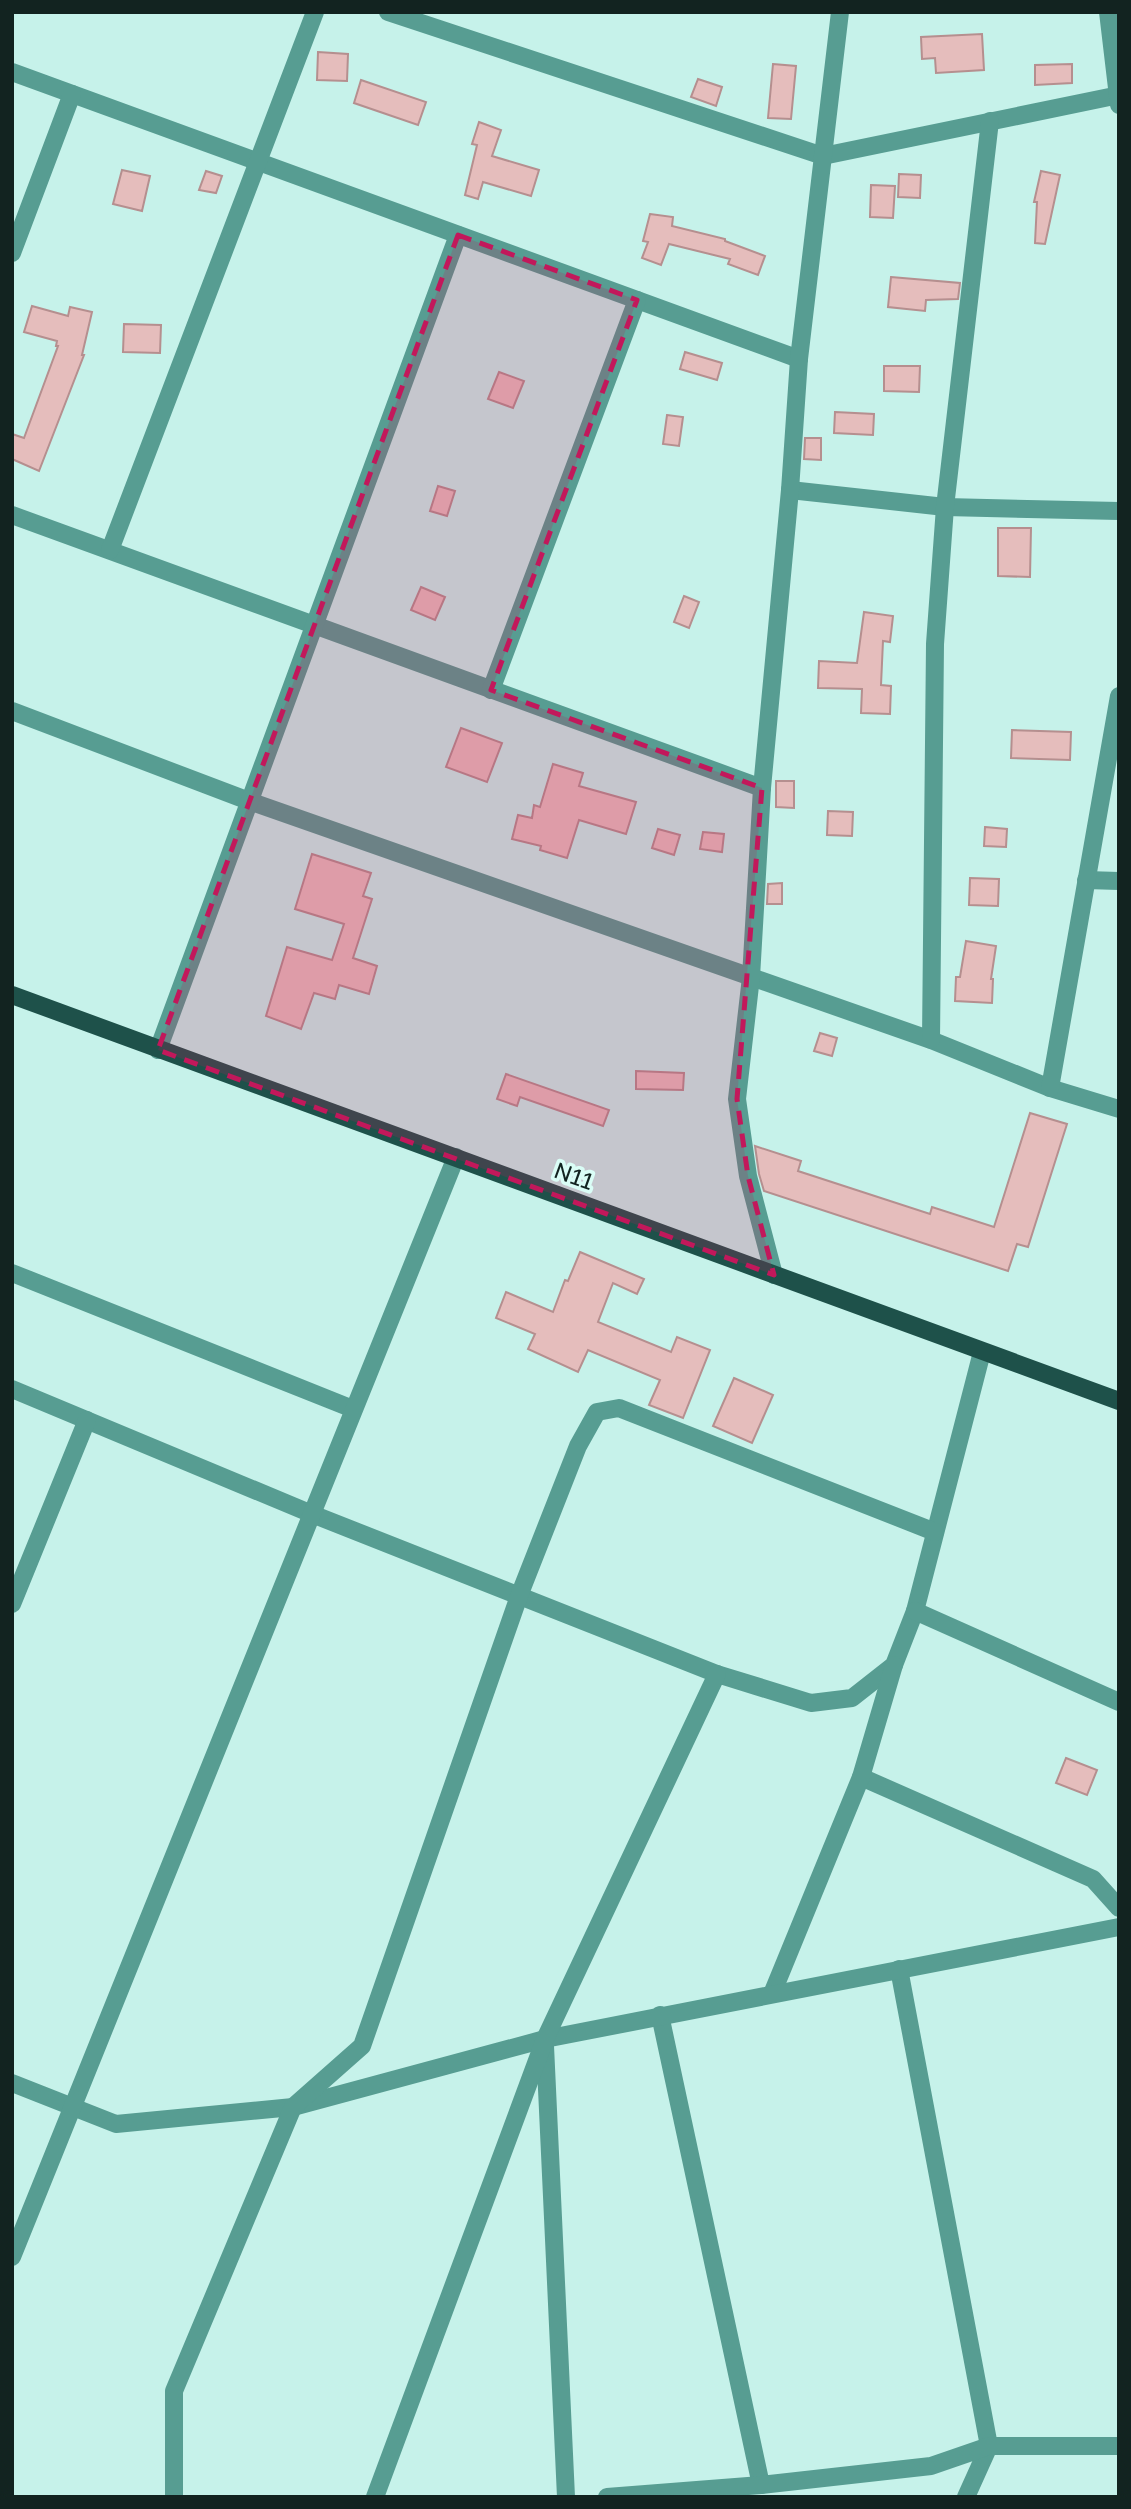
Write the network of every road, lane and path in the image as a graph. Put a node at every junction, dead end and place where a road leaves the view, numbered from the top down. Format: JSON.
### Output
{"nodes":[{"id":1,"x":315,"y":12,"type":"edge"},
{"id":2,"x":388,"y":12,"type":"edge"},
{"id":3,"x":839,"y":12,"type":"edge"},
{"id":4,"x":1108,"y":12,"type":"edge"},
{"id":5,"x":12,"y":72,"type":"edge"},
{"id":6,"x":72,"y":93,"type":"junction"},
{"id":7,"x":1118,"y":95,"type":"edge"},
{"id":8,"x":1119,"y":105,"type":"edge"},
{"id":9,"x":990,"y":121,"type":"junction"},
{"id":10,"x":823,"y":156,"type":"junction"},
{"id":11,"x":258,"y":162,"type":"junction"},
{"id":12,"x":458,"y":235,"type":"junction"},
{"id":13,"x":12,"y":253,"type":"edge"},
{"id":14,"x":637,"y":300,"type":"junction"},
{"id":15,"x":799,"y":359,"type":"junction"},
{"id":16,"x":790,"y":490,"type":"junction"},
{"id":17,"x":945,"y":507,"type":"junction"},
{"id":18,"x":1119,"y":511,"type":"edge"},
{"id":19,"x":12,"y":515,"type":"edge"},
{"id":20,"x":110,"y":550,"type":"junction"},
{"id":21,"x":314,"y":626,"type":"junction"},
{"id":22,"x":491,"y":690,"type":"junction"},
{"id":23,"x":1119,"y":696,"type":"edge"},
{"id":24,"x":12,"y":711,"type":"edge"},
{"id":25,"x":762,"y":788,"type":"junction"},
{"id":26,"x":249,"y":801,"type":"junction"},
{"id":27,"x":1086,"y":880,"type":"junction"},
{"id":28,"x":1119,"y":881,"type":"edge"},
{"id":29,"x":751,"y":977,"type":"junction"},
{"id":30,"x":12,"y":995,"type":"edge"},
{"id":31,"x":931,"y":1040,"type":"junction"},
{"id":32,"x":158,"y":1050,"type":"junction"},
{"id":33,"x":1050,"y":1088,"type":"junction"},
{"id":34,"x":1119,"y":1110,"type":"edge"},
{"id":35,"x":456,"y":1157,"type":"junction"},
{"id":36,"x":12,"y":1273,"type":"edge"},
{"id":37,"x":774,"y":1275,"type":"junction"},
{"id":38,"x":982,"y":1352,"type":"junction"},
{"id":39,"x":12,"y":1390,"type":"edge"},
{"id":40,"x":1119,"y":1401,"type":"edge"},
{"id":41,"x":353,"y":1409,"type":"junction"},
{"id":42,"x":87,"y":1420,"type":"junction"},
{"id":43,"x":312,"y":1514,"type":"junction"},
{"id":44,"x":935,"y":1532,"type":"junction"},
{"id":45,"x":519,"y":1596,"type":"junction"},
{"id":46,"x":12,"y":1604,"type":"edge"},
{"id":47,"x":915,"y":1611,"type":"junction"},
{"id":48,"x":894,"y":1665,"type":"junction"},
{"id":49,"x":717,"y":1674,"type":"junction"},
{"id":50,"x":1119,"y":1702,"type":"edge"},
{"id":51,"x":861,"y":1777,"type":"junction"},
{"id":52,"x":1119,"y":1908,"type":"edge"},
{"id":53,"x":1119,"y":1927,"type":"edge"},
{"id":54,"x":899,"y":1969,"type":"junction"},
{"id":55,"x":772,"y":1993,"type":"junction"},
{"id":56,"x":660,"y":2015,"type":"junction"},
{"id":57,"x":545,"y":2039,"type":"junction"},
{"id":58,"x":12,"y":2084,"type":"edge"},
{"id":59,"x":293,"y":2107,"type":"junction"},
{"id":60,"x":74,"y":2108,"type":"junction"},
{"id":61,"x":12,"y":2258,"type":"edge"},
{"id":62,"x":989,"y":2446,"type":"junction"},
{"id":63,"x":1119,"y":2446,"type":"edge"},
{"id":64,"x":761,"y":2485,"type":"junction"},
{"id":65,"x":174,"y":2497,"type":"edge"},
{"id":66,"x":375,"y":2497,"type":"edge"},
{"id":67,"x":566,"y":2497,"type":"edge"},
{"id":68,"x":607,"y":2497,"type":"edge"},
{"id":69,"x":966,"y":2497,"type":"edge"}],
"edges":[{"from":1,"to":11,"type":"street"},
{"from":2,"to":10,"type":"street"},
{"from":3,"to":10,"type":"street"},
{"from":4,"to":7,"type":"street"},
{"from":5,"to":6,"type":"street"},
{"from":6,"to":11,"type":"street"},
{"from":6,"to":13,"type":"street"},
{"from":7,"to":8,"type":"street"},
{"from":7,"to":9,"type":"street"},
{"from":9,"to":10,"type":"street"},
{"from":9,"to":17,"type":"street"},
{"from":10,"to":15,"type":"street"},
{"from":11,"to":12,"type":"street"},
{"from":11,"to":20,"type":"street"},
{"from":12,"to":14,"type":"street"},
{"from":12,"to":21,"type":"street"},
{"from":14,"to":15,"type":"street"},
{"from":14,"to":22,"type":"street"},
{"from":15,"to":16,"type":"street"},
{"from":16,"to":17,"type":"street"},
{"from":16,"to":25,"type":"street"},
{"from":17,"to":18,"type":"street"},
{"from":17,"to":31,"type":"street"},
{"from":19,"to":20,"type":"street"},
{"from":20,"to":21,"type":"street"},
{"from":21,"to":22,"type":"street"},
{"from":21,"to":26,"type":"street"},
{"from":22,"to":25,"type":"street"},
{"from":23,"to":27,"type":"street"},
{"from":24,"to":26,"type":"street"},
{"from":25,"to":29,"type":"street"},
{"from":26,"to":29,"type":"street"},
{"from":26,"to":32,"type":"street"},
{"from":27,"to":28,"type":"street"},
{"from":27,"to":33,"type":"street"},
{"from":29,"to":31,"type":"street"},
{"from":29,"to":37,"type":"street"},
{"from":30,"to":32,"type":"main road","name":"N11"},
{"from":31,"to":33,"type":"street"},
{"from":32,"to":35,"type":"main road","name":"N11"},
{"from":33,"to":34,"type":"street"},
{"from":35,"to":37,"type":"main road","name":"N11"},
{"from":35,"to":41,"type":"street"},
{"from":36,"to":41,"type":"street"},
{"from":37,"to":38,"type":"main road","name":"N11"},
{"from":38,"to":40,"type":"main road","name":"N11"},
{"from":38,"to":44,"type":"street"},
{"from":39,"to":42,"type":"street"},
{"from":41,"to":43,"type":"street"},
{"from":42,"to":43,"type":"street"},
{"from":42,"to":46,"type":"street"},
{"from":43,"to":45,"type":"street"},
{"from":43,"to":60,"type":"street"},
{"from":44,"to":45,"type":"street"},
{"from":44,"to":47,"type":"street"},
{"from":45,"to":49,"type":"street"},
{"from":45,"to":59,"type":"street"},
{"from":47,"to":48,"type":"street"},
{"from":47,"to":50,"type":"street"},
{"from":48,"to":49,"type":"street"},
{"from":48,"to":51,"type":"street"},
{"from":49,"to":57,"type":"street"},
{"from":51,"to":52,"type":"street"},
{"from":51,"to":55,"type":"street"},
{"from":53,"to":54,"type":"street"},
{"from":54,"to":55,"type":"street"},
{"from":54,"to":62,"type":"street"},
{"from":55,"to":56,"type":"street"},
{"from":56,"to":57,"type":"street"},
{"from":56,"to":64,"type":"street"},
{"from":57,"to":59,"type":"street"},
{"from":57,"to":66,"type":"street"},
{"from":57,"to":67,"type":"street"},
{"from":58,"to":60,"type":"street"},
{"from":59,"to":60,"type":"street"},
{"from":59,"to":65,"type":"street"},
{"from":60,"to":61,"type":"street"},
{"from":62,"to":63,"type":"street"},
{"from":62,"to":64,"type":"street"},
{"from":62,"to":69,"type":"street"},
{"from":64,"to":68,"type":"street"}]}
